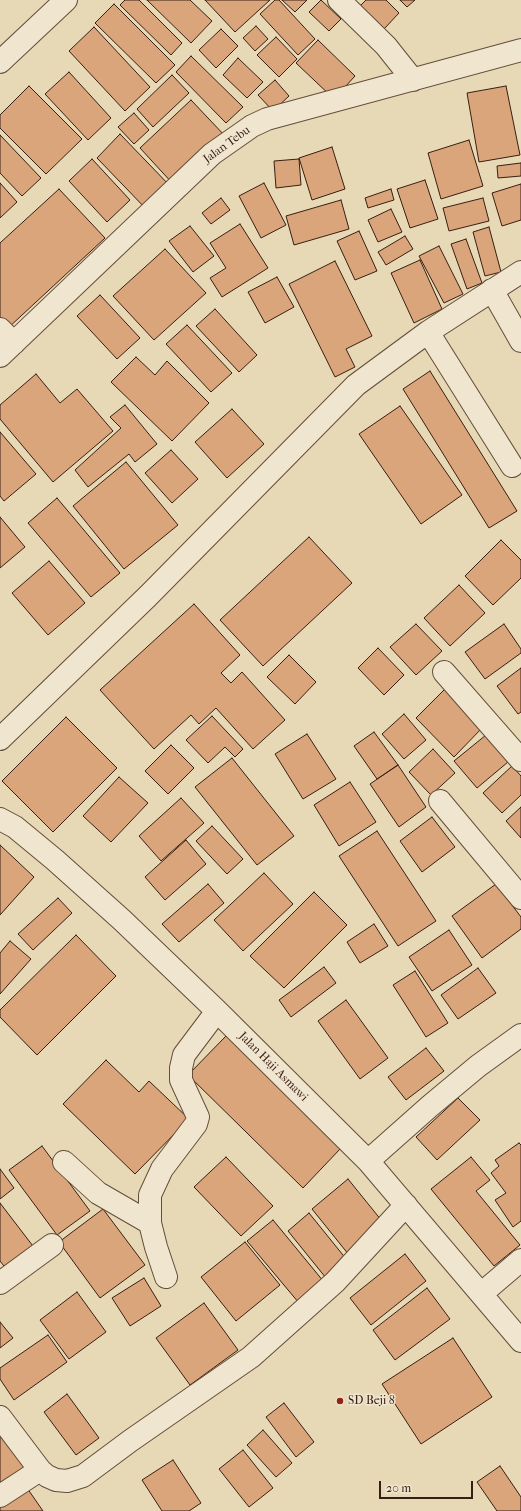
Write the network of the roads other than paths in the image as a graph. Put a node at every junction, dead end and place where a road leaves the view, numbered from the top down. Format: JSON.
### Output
{"nodes":[{"id":1,"x":66,"y":0,"type":"edge"},
{"id":2,"x":339,"y":0,"type":"edge"},
{"id":3,"x":521,"y":50,"type":"edge"},
{"id":4,"x":0,"y":62,"type":"edge"},
{"id":5,"x":413,"y":80,"type":"junction"},
{"id":6,"x":521,"y":272,"type":"edge"},
{"id":7,"x":492,"y":290,"type":"junction"},
{"id":8,"x":428,"y":332,"type":"junction"},
{"id":9,"x":521,"y":341,"type":"edge"},
{"id":10,"x":5,"y":343,"type":"edge"},
{"id":11,"x":512,"y":466,"type":"dead end"},
{"id":12,"x":444,"y":672,"type":"dead end"},
{"id":13,"x":0,"y":738,"type":"edge"},
{"id":14,"x":521,"y":760,"type":"edge"},
{"id":15,"x":440,"y":801,"type":"dead end"},
{"id":16,"x":0,"y":819,"type":"edge"},
{"id":17,"x":521,"y":898,"type":"edge"},
{"id":18,"x":217,"y":1011,"type":"junction"},
{"id":19,"x":521,"y":1035,"type":"edge"},
{"id":20,"x":368,"y":1161,"type":"junction"},
{"id":21,"x":64,"y":1162,"type":"dead end"},
{"id":22,"x":406,"y":1205,"type":"junction"},
{"id":23,"x":150,"y":1223,"type":"junction"},
{"id":24,"x":52,"y":1245,"type":"dead end"},
{"id":25,"x":521,"y":1260,"type":"edge"},
{"id":26,"x":166,"y":1278,"type":"dead end"},
{"id":27,"x":0,"y":1283,"type":"edge"},
{"id":28,"x":481,"y":1294,"type":"junction"},
{"id":29,"x":521,"y":1341,"type":"edge"},
{"id":30,"x":0,"y":1417,"type":"edge"},
{"id":31,"x":40,"y":1470,"type":"junction"},
{"id":32,"x":0,"y":1496,"type":"edge"}],
"edges":[{"from":1,"to":4,"type":"street"},
{"from":2,"to":5,"type":"street"},
{"from":3,"to":5,"type":"street","name":"Jalan Tebu"},
{"from":5,"to":10,"type":"street","name":"Jalan Tebu"},
{"from":6,"to":7,"type":"street"},
{"from":7,"to":8,"type":"street"},
{"from":7,"to":9,"type":"street"},
{"from":8,"to":11,"type":"street"},
{"from":8,"to":13,"type":"street"},
{"from":12,"to":14,"type":"street"},
{"from":15,"to":17,"type":"street"},
{"from":16,"to":18,"type":"street","name":"Jalan Haji Asmawi"},
{"from":18,"to":20,"type":"street","name":"Jalan Haji Asmawi"},
{"from":18,"to":23,"type":"street"},
{"from":19,"to":20,"type":"street"},
{"from":20,"to":22,"type":"street","name":"Jalan Haji Asmawi"},
{"from":21,"to":23,"type":"street"},
{"from":22,"to":28,"type":"street","name":"Jalan Haji Asmawi"},
{"from":22,"to":31,"type":"street"},
{"from":23,"to":26,"type":"street"},
{"from":24,"to":27,"type":"street"},
{"from":25,"to":28,"type":"street"},
{"from":28,"to":29,"type":"street","name":"Jalan Haji Asmawi"},
{"from":30,"to":31,"type":"street"},
{"from":31,"to":32,"type":"street"}]}
